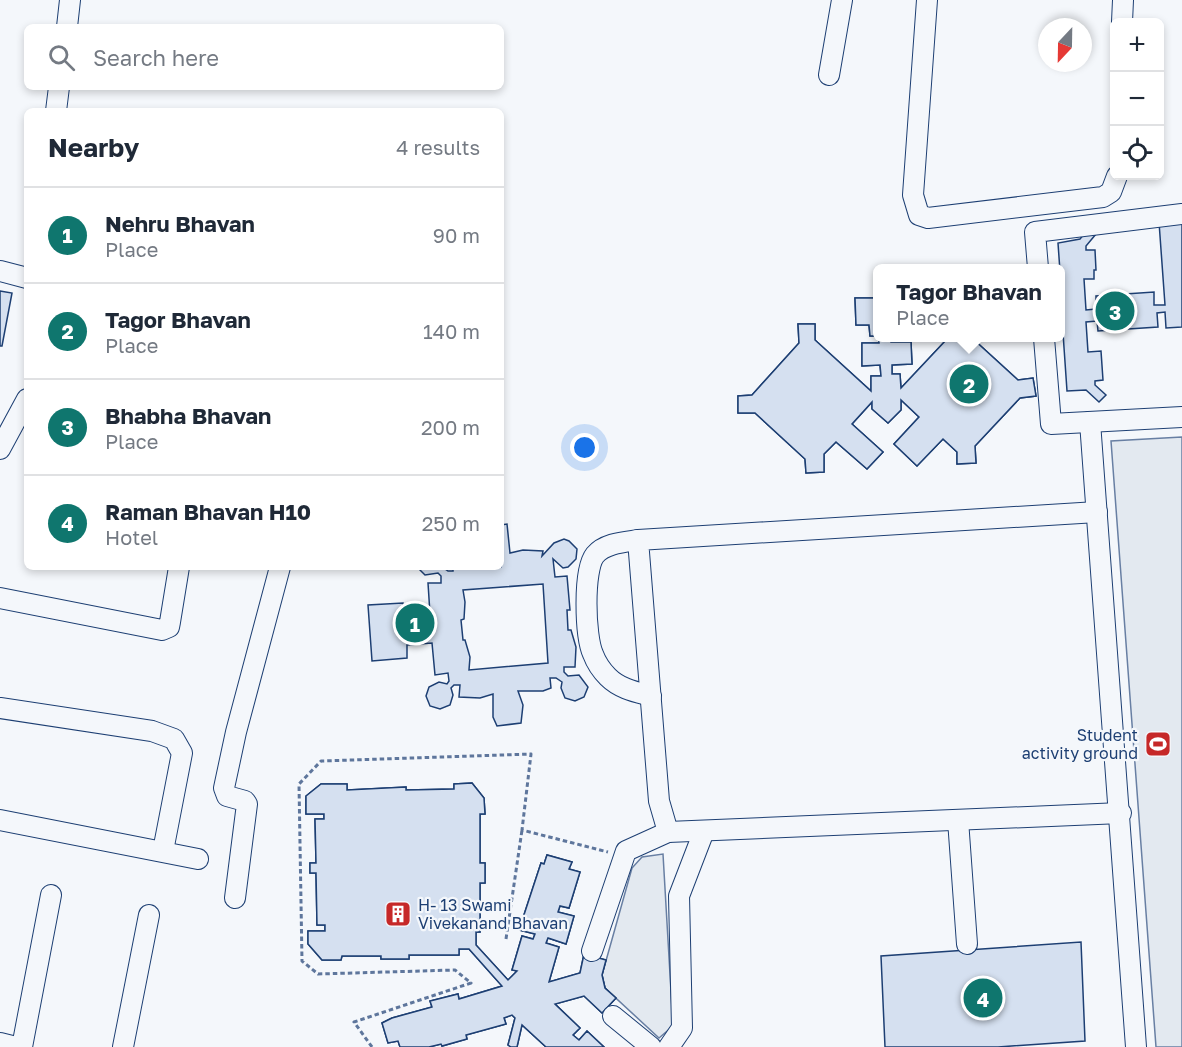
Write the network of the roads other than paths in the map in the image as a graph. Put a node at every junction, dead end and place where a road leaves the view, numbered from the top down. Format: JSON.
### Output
{"nodes":[{"id":1,"x":70,"y":0,"type":"edge"},
{"id":2,"x":842,"y":0,"type":"edge"},
{"id":3,"x":927,"y":0,"type":"edge"},
{"id":4,"x":1123,"y":0,"type":"edge"},
{"id":5,"x":1122,"y":18,"type":"edge"},
{"id":6,"x":67,"y":24,"type":"edge"},
{"id":7,"x":829,"y":75,"type":"dead end"},
{"id":8,"x":59,"y":90,"type":"edge"},
{"id":9,"x":56,"y":108,"type":"edge"},
{"id":10,"x":1116,"y":180,"type":"edge"},
{"id":11,"x":1182,"y":214,"type":"edge"},
{"id":12,"x":1038,"y":264,"type":"edge"},
{"id":13,"x":0,"y":271,"type":"edge"},
{"id":14,"x":24,"y":277,"type":"edge"},
{"id":15,"x":1044,"y":342,"type":"edge"},
{"id":16,"x":24,"y":405,"type":"edge"},
{"id":17,"x":1182,"y":417,"type":"edge"},
{"id":18,"x":1090,"y":422,"type":"junction"},
{"id":19,"x":0,"y":449,"type":"edge"},
{"id":20,"x":1096,"y":512,"type":"junction"},
{"id":21,"x":638,"y":540,"type":"junction"},
{"id":22,"x":179,"y":570,"type":"edge"},
{"id":23,"x":279,"y":570,"type":"edge"},
{"id":24,"x":0,"y":598,"type":"edge"},
{"id":25,"x":651,"y":696,"type":"junction"},
{"id":26,"x":0,"y":708,"type":"edge"},
{"id":27,"x":1121,"y":813,"type":"junction"},
{"id":28,"x":0,"y":819,"type":"edge"},
{"id":29,"x":958,"y":820,"type":"junction"},
{"id":30,"x":704,"y":831,"type":"junction"},
{"id":31,"x":668,"y":832,"type":"junction"},
{"id":32,"x":163,"y":851,"type":"junction"},
{"id":33,"x":198,"y":859,"type":"dead end"},
{"id":34,"x":51,"y":895,"type":"dead end"},
{"id":35,"x":235,"y":898,"type":"dead end"},
{"id":36,"x":149,"y":915,"type":"dead end"},
{"id":37,"x":967,"y":944,"type":"dead end"},
{"id":38,"x":592,"y":951,"type":"dead end"},
{"id":39,"x":613,"y":1016,"type":"dead end"},
{"id":40,"x":0,"y":1043,"type":"edge"},
{"id":41,"x":16,"y":1047,"type":"edge"},
{"id":42,"x":22,"y":1047,"type":"edge"},
{"id":43,"x":123,"y":1047,"type":"edge"},
{"id":44,"x":651,"y":1047,"type":"edge"},
{"id":45,"x":669,"y":1047,"type":"edge"},
{"id":46,"x":1136,"y":1047,"type":"edge"}],
"edges":[{"from":1,"to":6,"type":"street"},
{"from":2,"to":7,"type":"street"},
{"from":3,"to":10,"type":"street"},
{"from":4,"to":5,"type":"street"},
{"from":8,"to":9,"type":"street"},
{"from":11,"to":12,"type":"street"},
{"from":13,"to":14,"type":"street"},
{"from":15,"to":18,"type":"street"},
{"from":16,"to":19,"type":"street"},
{"from":17,"to":18,"type":"street"},
{"from":18,"to":20,"type":"street"},
{"from":20,"to":21,"type":"street"},
{"from":20,"to":27,"type":"street"},
{"from":21,"to":25,"type":"street"},
{"from":21,"to":25,"type":"street"},
{"from":22,"to":24,"type":"street"},
{"from":23,"to":35,"type":"street"},
{"from":25,"to":31,"type":"street"},
{"from":26,"to":32,"type":"street"},
{"from":27,"to":29,"type":"street"},
{"from":27,"to":46,"type":"street"},
{"from":28,"to":32,"type":"street"},
{"from":29,"to":30,"type":"street"},
{"from":29,"to":37,"type":"street"},
{"from":30,"to":31,"type":"street"},
{"from":30,"to":45,"type":"street"},
{"from":31,"to":38,"type":"street"},
{"from":32,"to":33,"type":"street"},
{"from":34,"to":42,"type":"street"},
{"from":36,"to":43,"type":"street"},
{"from":39,"to":44,"type":"street"},
{"from":40,"to":41,"type":"street"}]}
